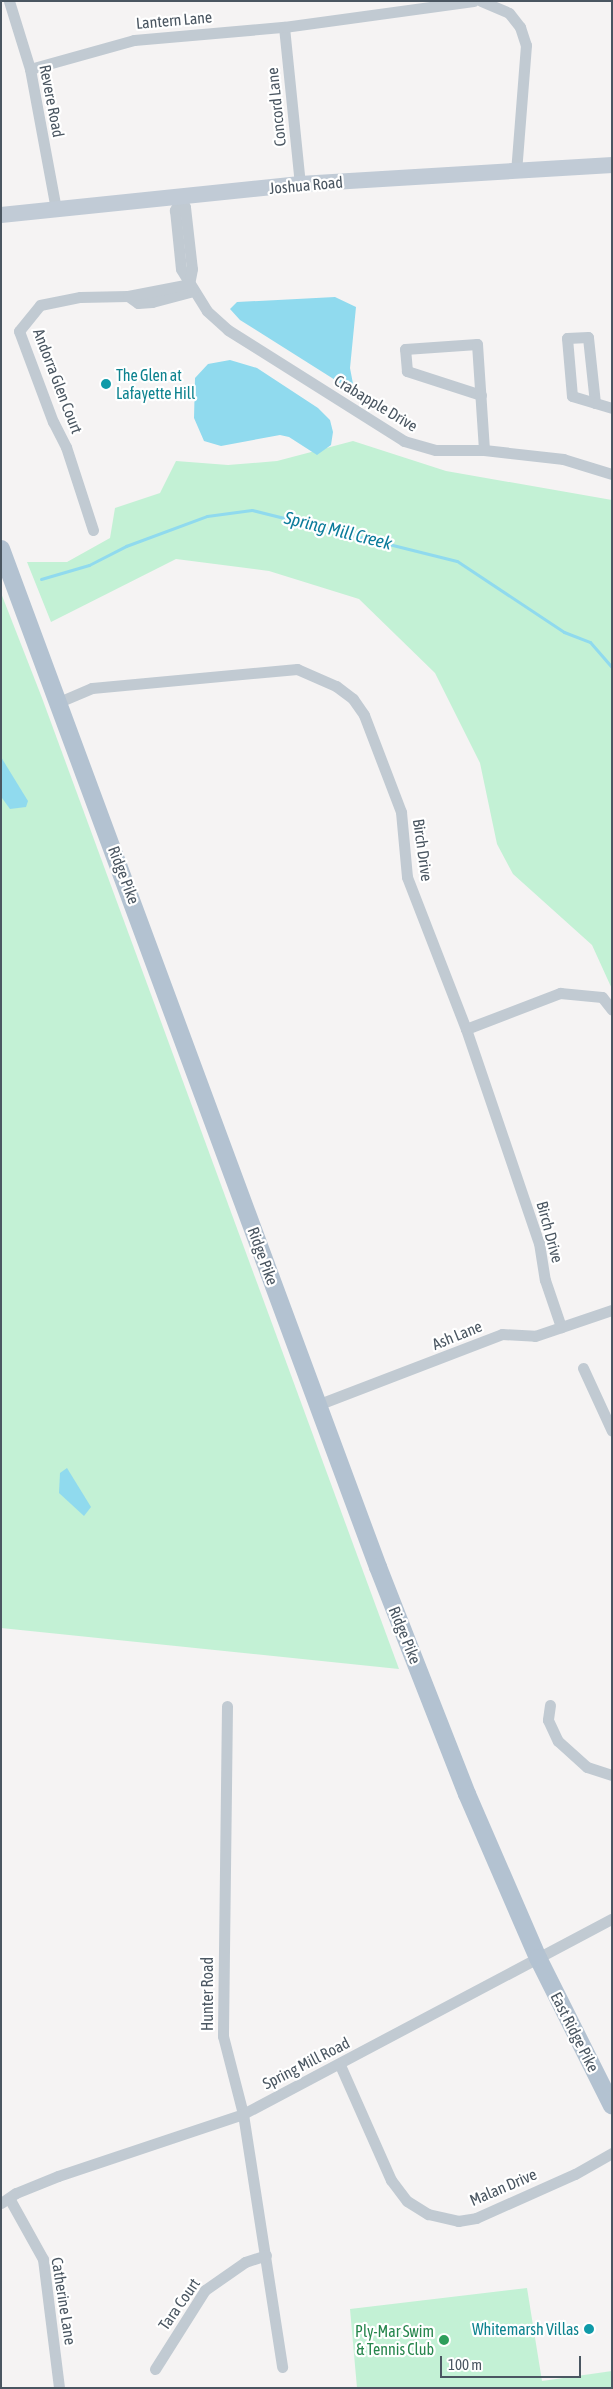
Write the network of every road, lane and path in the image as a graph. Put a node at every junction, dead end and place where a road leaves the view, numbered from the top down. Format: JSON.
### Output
{"nodes":[{"id":1,"x":9,"y":1,"type":"edge"},
{"id":2,"x":473,"y":1,"type":"edge"},
{"id":3,"x":481,"y":1,"type":"edge"},
{"id":4,"x":284,"y":27,"type":"junction"},
{"id":5,"x":30,"y":70,"type":"junction"},
{"id":6,"x":612,"y":165,"type":"edge"},
{"id":7,"x":516,"y":171,"type":"junction"},
{"id":8,"x":300,"y":184,"type":"junction"},
{"id":9,"x":181,"y":199,"type":"junction"},
{"id":10,"x":56,"y":209,"type":"junction"},
{"id":11,"x":1,"y":215,"type":"edge"},
{"id":12,"x":191,"y":287,"type":"junction"},
{"id":13,"x":481,"y":395,"type":"junction"},
{"id":14,"x":595,"y":403,"type":"junction"},
{"id":15,"x":612,"y":408,"type":"edge"},
{"id":16,"x":484,"y":450,"type":"junction"},
{"id":17,"x":612,"y":474,"type":"edge"},
{"id":18,"x":93,"y":530,"type":"dead end"},
{"id":19,"x":1,"y":549,"type":"edge"},
{"id":20,"x":59,"y":702,"type":"junction"},
{"id":21,"x":612,"y":1010,"type":"edge"},
{"id":22,"x":466,"y":1029,"type":"junction"},
{"id":23,"x":612,"y":1310,"type":"edge"},
{"id":24,"x":562,"y":1327,"type":"junction"},
{"id":25,"x":582,"y":1368,"type":"dead end"},
{"id":26,"x":317,"y":1405,"type":"junction"},
{"id":27,"x":611,"y":1429,"type":"edge"},
{"id":28,"x":550,"y":1705,"type":"dead end"},
{"id":29,"x":227,"y":1706,"type":"dead end"},
{"id":30,"x":612,"y":1775,"type":"edge"},
{"id":31,"x":611,"y":1921,"type":"edge"},
{"id":32,"x":538,"y":1958,"type":"junction"},
{"id":33,"x":340,"y":2065,"type":"junction"},
{"id":34,"x":612,"y":2106,"type":"edge"},
{"id":35,"x":242,"y":2114,"type":"junction"},
{"id":36,"x":612,"y":2153,"type":"edge"},
{"id":37,"x":5,"y":2200,"type":"edge"},
{"id":38,"x":266,"y":2255,"type":"junction"},
{"id":39,"x":282,"y":2368,"type":"dead end"},
{"id":40,"x":154,"y":2369,"type":"dead end"},
{"id":41,"x":59,"y":2388,"type":"edge"}],
"edges":[{"from":1,"to":5,"type":"street","name":"Revere Road"},
{"from":2,"to":4,"type":"street","name":"Lantern Lane"},
{"from":3,"to":7,"type":"street"},
{"from":4,"to":5,"type":"street","name":"Lantern Lane"},
{"from":4,"to":8,"type":"street","name":"Concord Lane"},
{"from":5,"to":10,"type":"street","name":"Revere Road"},
{"from":6,"to":7,"type":"main road","name":"Joshua Road"},
{"from":7,"to":8,"type":"main road","name":"Joshua Road"},
{"from":8,"to":9,"type":"main road","name":"Joshua Road"},
{"from":9,"to":10,"type":"main road","name":"Joshua Road"},
{"from":9,"to":12,"type":"street","name":"Crabapple Drive"},
{"from":10,"to":11,"type":"main road","name":"Joshua Road"},
{"from":12,"to":16,"type":"street","name":"Crabapple Drive"},
{"from":12,"to":18,"type":"street","name":"Andorra Glen Court"},
{"from":13,"to":13,"type":"street"},
{"from":13,"to":16,"type":"street"},
{"from":14,"to":14,"type":"street"},
{"from":14,"to":15,"type":"street"},
{"from":16,"to":17,"type":"street","name":"Crabapple Drive"},
{"from":19,"to":20,"type":"main road","name":"Ridge Pike"},
{"from":20,"to":22,"type":"street","name":"Birch Drive"},
{"from":20,"to":26,"type":"main road","name":"Ridge Pike"},
{"from":21,"to":22,"type":"street"},
{"from":22,"to":24,"type":"street","name":"Birch Drive"},
{"from":23,"to":24,"type":"street","name":"Ash Lane"},
{"from":24,"to":26,"type":"street","name":"Ash Lane"},
{"from":25,"to":27,"type":"street"},
{"from":26,"to":32,"type":"main road","name":"Ridge Pike"},
{"from":28,"to":30,"type":"street"},
{"from":29,"to":35,"type":"street","name":"Hunter Road"},
{"from":31,"to":32,"type":"street","name":"Spring Mill Road"},
{"from":32,"to":33,"type":"street","name":"Spring Mill Road"},
{"from":32,"to":34,"type":"main road","name":"East Ridge Pike"},
{"from":33,"to":35,"type":"street","name":"Spring Mill Road"},
{"from":33,"to":36,"type":"street","name":"Malan Drive"},
{"from":35,"to":37,"type":"street","name":"Spring Mill Road"},
{"from":35,"to":38,"type":"street","name":"Hunter Road"},
{"from":37,"to":41,"type":"street","name":"Catherine Lane"},
{"from":38,"to":39,"type":"street","name":"Hunter Road"},
{"from":38,"to":40,"type":"street","name":"Tara Court"}]}
